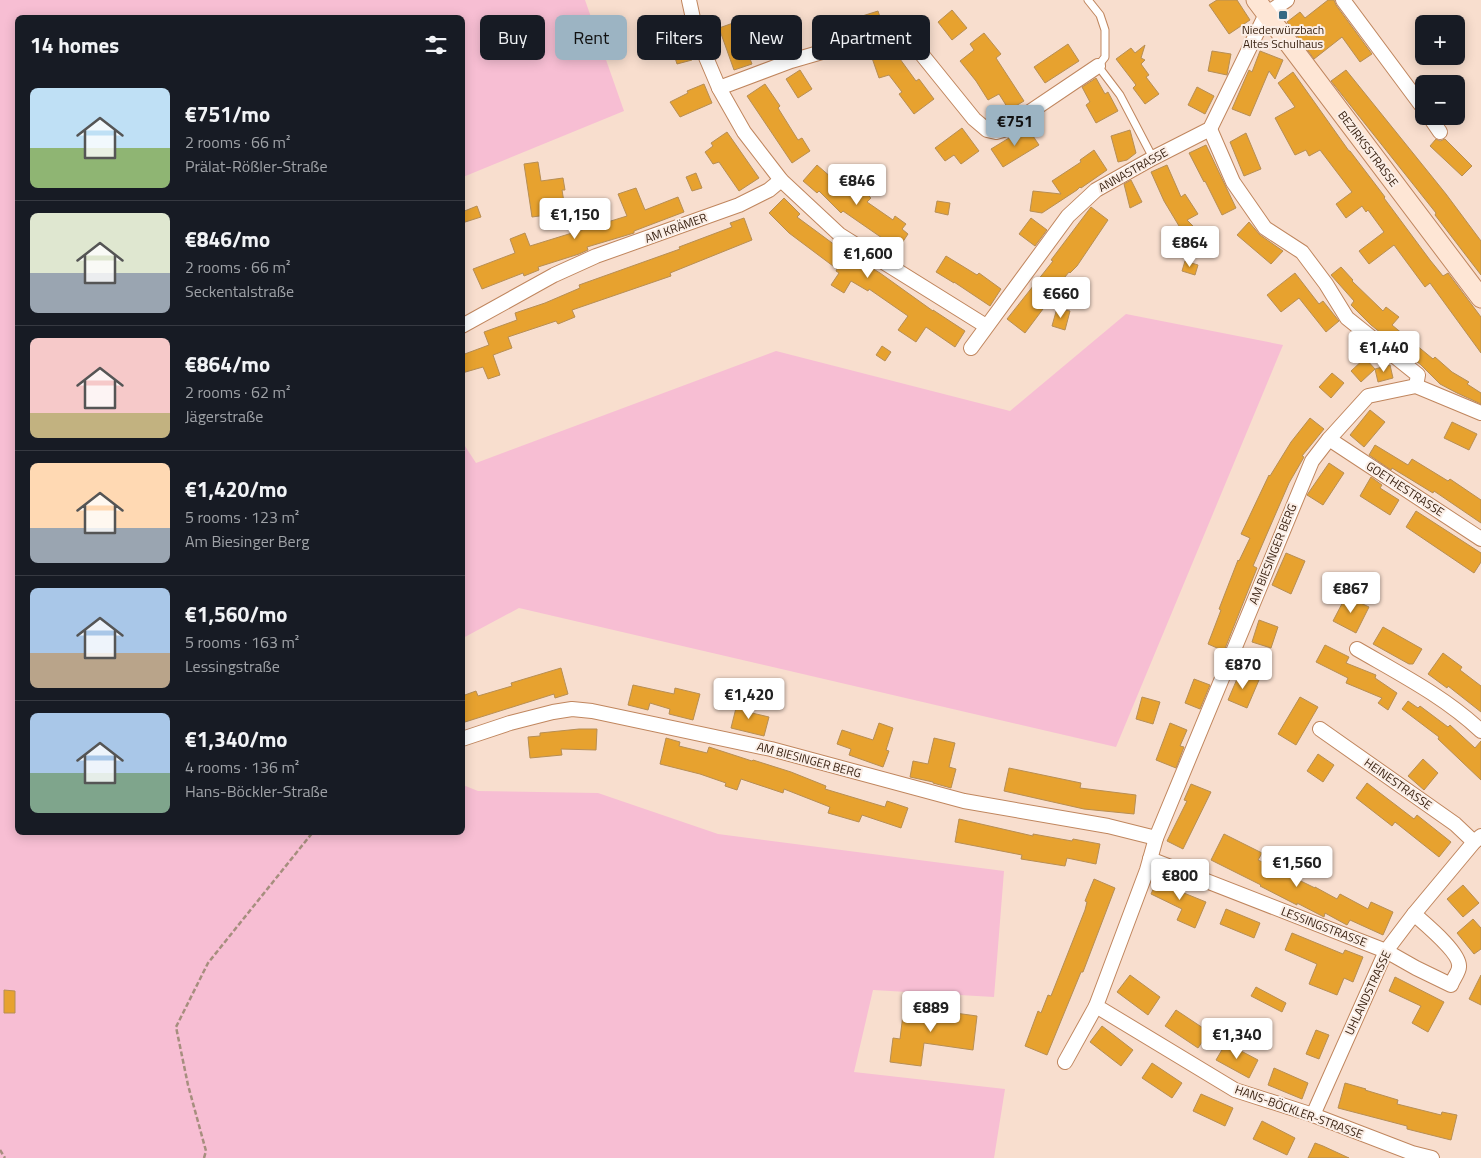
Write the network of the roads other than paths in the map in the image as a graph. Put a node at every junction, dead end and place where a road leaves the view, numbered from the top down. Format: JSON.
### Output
{"nodes":[{"id":1,"x":689,"y":0,"type":"edge"},
{"id":2,"x":1088,"y":0,"type":"edge"},
{"id":3,"x":1287,"y":0,"type":"edge"},
{"id":4,"x":1344,"y":0,"type":"edge"},
{"id":5,"x":1261,"y":7,"type":"edge"},
{"id":6,"x":1098,"y":66,"type":"junction"},
{"id":7,"x":719,"y":88,"type":"junction"},
{"id":8,"x":1415,"y":97,"type":"edge"},
{"id":9,"x":1435,"y":125,"type":"edge"},
{"id":10,"x":1210,"y":129,"type":"junction"},
{"id":11,"x":1440,"y":132,"type":"dead end"},
{"id":12,"x":1153,"y":158,"type":"junction"},
{"id":13,"x":781,"y":180,"type":"junction"},
{"id":14,"x":1481,"y":298,"type":"edge"},
{"id":15,"x":465,"y":324,"type":"edge"},
{"id":16,"x":986,"y":326,"type":"junction"},
{"id":17,"x":971,"y":348,"type":"dead end"},
{"id":18,"x":1416,"y":386,"type":"junction"},
{"id":19,"x":1481,"y":413,"type":"edge"},
{"id":20,"x":1329,"y":439,"type":"junction"},
{"id":21,"x":1481,"y":539,"type":"edge"},
{"id":22,"x":1357,"y":649,"type":"dead end"},
{"id":23,"x":1320,"y":729,"type":"dead end"},
{"id":24,"x":1481,"y":731,"type":"edge"},
{"id":25,"x":465,"y":738,"type":"edge"},
{"id":26,"x":1156,"y":838,"type":"junction"},
{"id":27,"x":1478,"y":839,"type":"edge"},
{"id":28,"x":1150,"y":860,"type":"junction"},
{"id":29,"x":1414,"y":914,"type":"junction"},
{"id":30,"x":1386,"y":951,"type":"junction"},
{"id":31,"x":1096,"y":1006,"type":"junction"},
{"id":32,"x":1065,"y":1062,"type":"dead end"},
{"id":33,"x":1313,"y":1115,"type":"junction"},
{"id":34,"x":1432,"y":1158,"type":"edge"}],
"edges":[{"from":1,"to":7,"type":"street"},
{"from":2,"to":6,"type":"lane"},
{"from":3,"to":5,"type":"street"},
{"from":4,"to":8,"type":"street"},
{"from":5,"to":10,"type":"street"},
{"from":5,"to":14,"type":"main road","name":"BEZIRKSSTRASSE"},
{"from":6,"to":7,"type":"street"},
{"from":6,"to":12,"type":"lane"},
{"from":7,"to":13,"type":"street"},
{"from":9,"to":11,"type":"street"},
{"from":10,"to":12,"type":"street","name":"ANNASTRASSE"},
{"from":10,"to":18,"type":"street"},
{"from":12,"to":16,"type":"street","name":"ANNASTRASSE"},
{"from":13,"to":15,"type":"street","name":"AM KRÄMER"},
{"from":13,"to":16,"type":"street"},
{"from":16,"to":17,"type":"street","name":"ANNASTRASSE"},
{"from":18,"to":19,"type":"street"},
{"from":18,"to":20,"type":"street","name":"AM BIESINGER BERG"},
{"from":20,"to":21,"type":"street","name":"GOETHESTRASSE"},
{"from":20,"to":26,"type":"street","name":"AM BIESINGER BERG"},
{"from":22,"to":24,"type":"street"},
{"from":23,"to":27,"type":"street","name":"HEINESTRASSE"},
{"from":25,"to":26,"type":"street","name":"AM BIESINGER BERG"},
{"from":26,"to":28,"type":"street","name":"AM BIESINGER BERG"},
{"from":27,"to":29,"type":"street","name":"UHLANDSTRASSE"},
{"from":28,"to":30,"type":"street","name":"LESSINGSTRASSE"},
{"from":28,"to":31,"type":"street"},
{"from":29,"to":30,"type":"street","name":"UHLANDSTRASSE"},
{"from":29,"to":30,"type":"street","name":"LESSINGSTRASSE"},
{"from":30,"to":33,"type":"street","name":"UHLANDSTRASSE"},
{"from":31,"to":32,"type":"street"},
{"from":31,"to":33,"type":"street","name":"HANS-BÖCKLER-STRASSE"},
{"from":33,"to":34,"type":"street","name":"HANS-BÖCKLER-STRASSE"}]}
